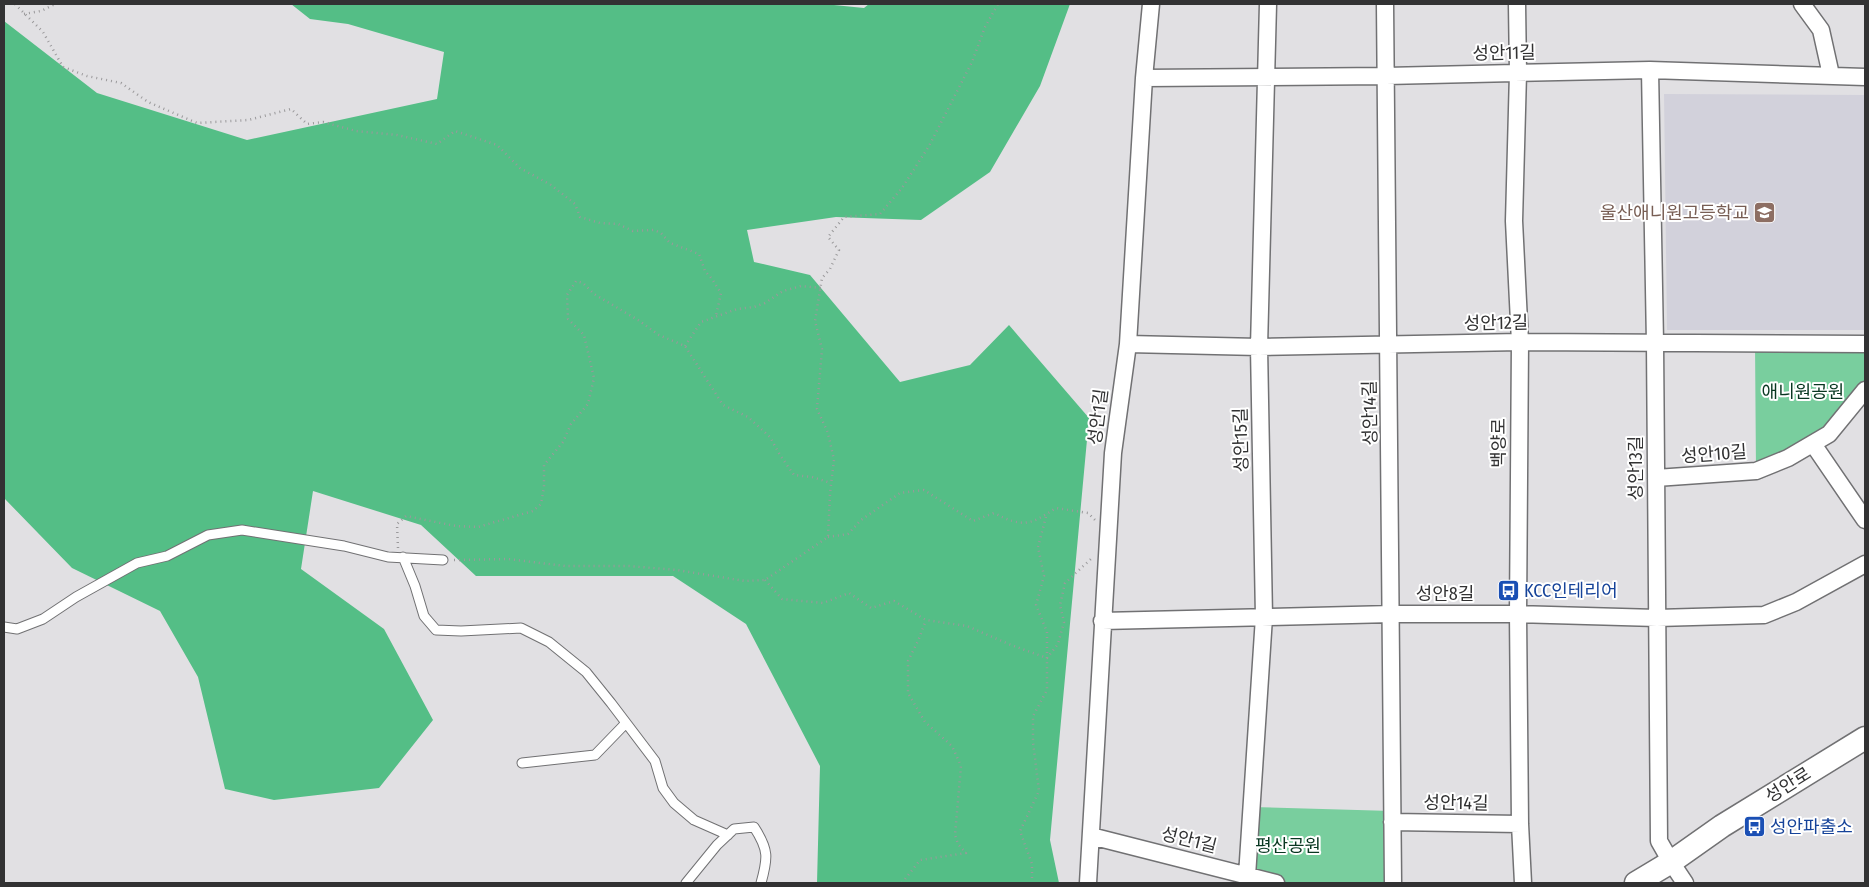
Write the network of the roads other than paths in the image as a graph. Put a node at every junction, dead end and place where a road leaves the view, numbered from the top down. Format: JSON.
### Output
{"nodes":[{"id":1,"x":1151,"y":4,"type":"edge"},
{"id":2,"x":1268,"y":4,"type":"edge"},
{"id":3,"x":1385,"y":4,"type":"edge"},
{"id":4,"x":1517,"y":4,"type":"edge"},
{"id":5,"x":1802,"y":4,"type":"edge"},
{"id":6,"x":1650,"y":70,"type":"junction"},
{"id":7,"x":1518,"y":73,"type":"junction"},
{"id":8,"x":1386,"y":76,"type":"junction"},
{"id":9,"x":1831,"y":76,"type":"junction"},
{"id":10,"x":1865,"y":76,"type":"edge"},
{"id":11,"x":1266,"y":77,"type":"junction"},
{"id":12,"x":1144,"y":78,"type":"junction"},
{"id":13,"x":1520,"y":342,"type":"junction"},
{"id":14,"x":1655,"y":343,"type":"junction"},
{"id":15,"x":1128,"y":344,"type":"junction"},
{"id":16,"x":1865,"y":344,"type":"edge"},
{"id":17,"x":1389,"y":345,"type":"junction"},
{"id":18,"x":1260,"y":347,"type":"junction"},
{"id":19,"x":1865,"y":390,"type":"edge"},
{"id":20,"x":1813,"y":444,"type":"junction"},
{"id":21,"x":1656,"y":478,"type":"junction"},
{"id":22,"x":1865,"y":520,"type":"edge"},
{"id":23,"x":401,"y":557,"type":"junction"},
{"id":24,"x":443,"y":560,"type":"road end"},
{"id":25,"x":1865,"y":564,"type":"edge"},
{"id":26,"x":1392,"y":614,"type":"junction"},
{"id":27,"x":1518,"y":614,"type":"junction"},
{"id":28,"x":1264,"y":617,"type":"junction"},
{"id":29,"x":1657,"y":618,"type":"junction"},
{"id":30,"x":1102,"y":622,"type":"junction"},
{"id":31,"x":4,"y":627,"type":"edge"},
{"id":32,"x":626,"y":724,"type":"junction"},
{"id":33,"x":1865,"y":738,"type":"edge"},
{"id":34,"x":522,"y":763,"type":"dead end"},
{"id":35,"x":1392,"y":822,"type":"junction"},
{"id":36,"x":1520,"y":824,"type":"junction"},
{"id":37,"x":728,"y":836,"type":"junction"},
{"id":38,"x":1091,"y":836,"type":"junction"},
{"id":39,"x":1671,"y":862,"type":"junction"},
{"id":40,"x":1247,"y":876,"type":"junction"},
{"id":41,"x":686,"y":883,"type":"edge"},
{"id":42,"x":761,"y":883,"type":"edge"},
{"id":43,"x":1088,"y":883,"type":"edge"},
{"id":44,"x":1276,"y":883,"type":"edge"},
{"id":45,"x":1394,"y":883,"type":"edge"},
{"id":46,"x":1523,"y":883,"type":"edge"},
{"id":47,"x":1636,"y":883,"type":"edge"},
{"id":48,"x":1685,"y":883,"type":"edge"}],
"edges":[{"from":1,"to":12,"type":"street","name":"성안1길"},
{"from":2,"to":11,"type":"street","name":"성안15길"},
{"from":3,"to":8,"type":"street","name":"성안14길"},
{"from":4,"to":7,"type":"street","name":"백양로"},
{"from":5,"to":9,"type":"street"},
{"from":6,"to":7,"type":"street","name":"성안11길"},
{"from":6,"to":9,"type":"street","name":"성안11길"},
{"from":6,"to":14,"type":"street","name":"성안13길"},
{"from":7,"to":8,"type":"street","name":"성안11길"},
{"from":7,"to":13,"type":"street","name":"백양로"},
{"from":8,"to":11,"type":"street","name":"성안11길"},
{"from":8,"to":17,"type":"street","name":"성안14길"},
{"from":9,"to":10,"type":"street","name":"성안11길"},
{"from":11,"to":12,"type":"street","name":"성안11길"},
{"from":11,"to":18,"type":"street","name":"성안15길"},
{"from":12,"to":15,"type":"street","name":"성안1길"},
{"from":13,"to":14,"type":"street","name":"성안12길"},
{"from":13,"to":17,"type":"street","name":"성안12길"},
{"from":13,"to":27,"type":"street","name":"백양로"},
{"from":14,"to":16,"type":"street","name":"성안12길"},
{"from":14,"to":21,"type":"street","name":"성안13길"},
{"from":15,"to":18,"type":"street","name":"성안12길"},
{"from":15,"to":30,"type":"street","name":"성안1길"},
{"from":17,"to":18,"type":"street","name":"성안12길"},
{"from":17,"to":26,"type":"street","name":"성안14길"},
{"from":18,"to":28,"type":"street","name":"성안15길"},
{"from":19,"to":20,"type":"street","name":"성안10길"},
{"from":20,"to":21,"type":"street","name":"성안10길"},
{"from":20,"to":22,"type":"street"},
{"from":21,"to":29,"type":"street","name":"성안13길"},
{"from":23,"to":24,"type":"lane"},
{"from":23,"to":31,"type":"lane"},
{"from":23,"to":32,"type":"lane"},
{"from":25,"to":29,"type":"street","name":"성안8길"},
{"from":26,"to":27,"type":"street","name":"성안8길"},
{"from":26,"to":28,"type":"street","name":"성안8길"},
{"from":26,"to":35,"type":"street","name":"성안14길"},
{"from":27,"to":29,"type":"street","name":"성안8길"},
{"from":27,"to":36,"type":"street","name":"백양로"},
{"from":28,"to":30,"type":"street","name":"성안8길"},
{"from":28,"to":40,"type":"street","name":"성안15길"},
{"from":29,"to":39,"type":"street","name":"성안13길"},
{"from":30,"to":38,"type":"street","name":"성안1길"},
{"from":32,"to":34,"type":"lane"},
{"from":32,"to":37,"type":"lane"},
{"from":33,"to":39,"type":"street","name":"성안로"},
{"from":35,"to":36,"type":"street","name":"성안14길"},
{"from":35,"to":45,"type":"street","name":"성안14길"},
{"from":36,"to":46,"type":"street","name":"백양로"},
{"from":37,"to":41,"type":"lane"},
{"from":37,"to":42,"type":"lane"},
{"from":38,"to":40,"type":"street","name":"성안1길"},
{"from":38,"to":43,"type":"street","name":"성안1길"},
{"from":39,"to":47,"type":"street","name":"성안로"},
{"from":39,"to":48,"type":"street","name":"성안13길"},
{"from":40,"to":44,"type":"street","name":"성안1길"}]}
